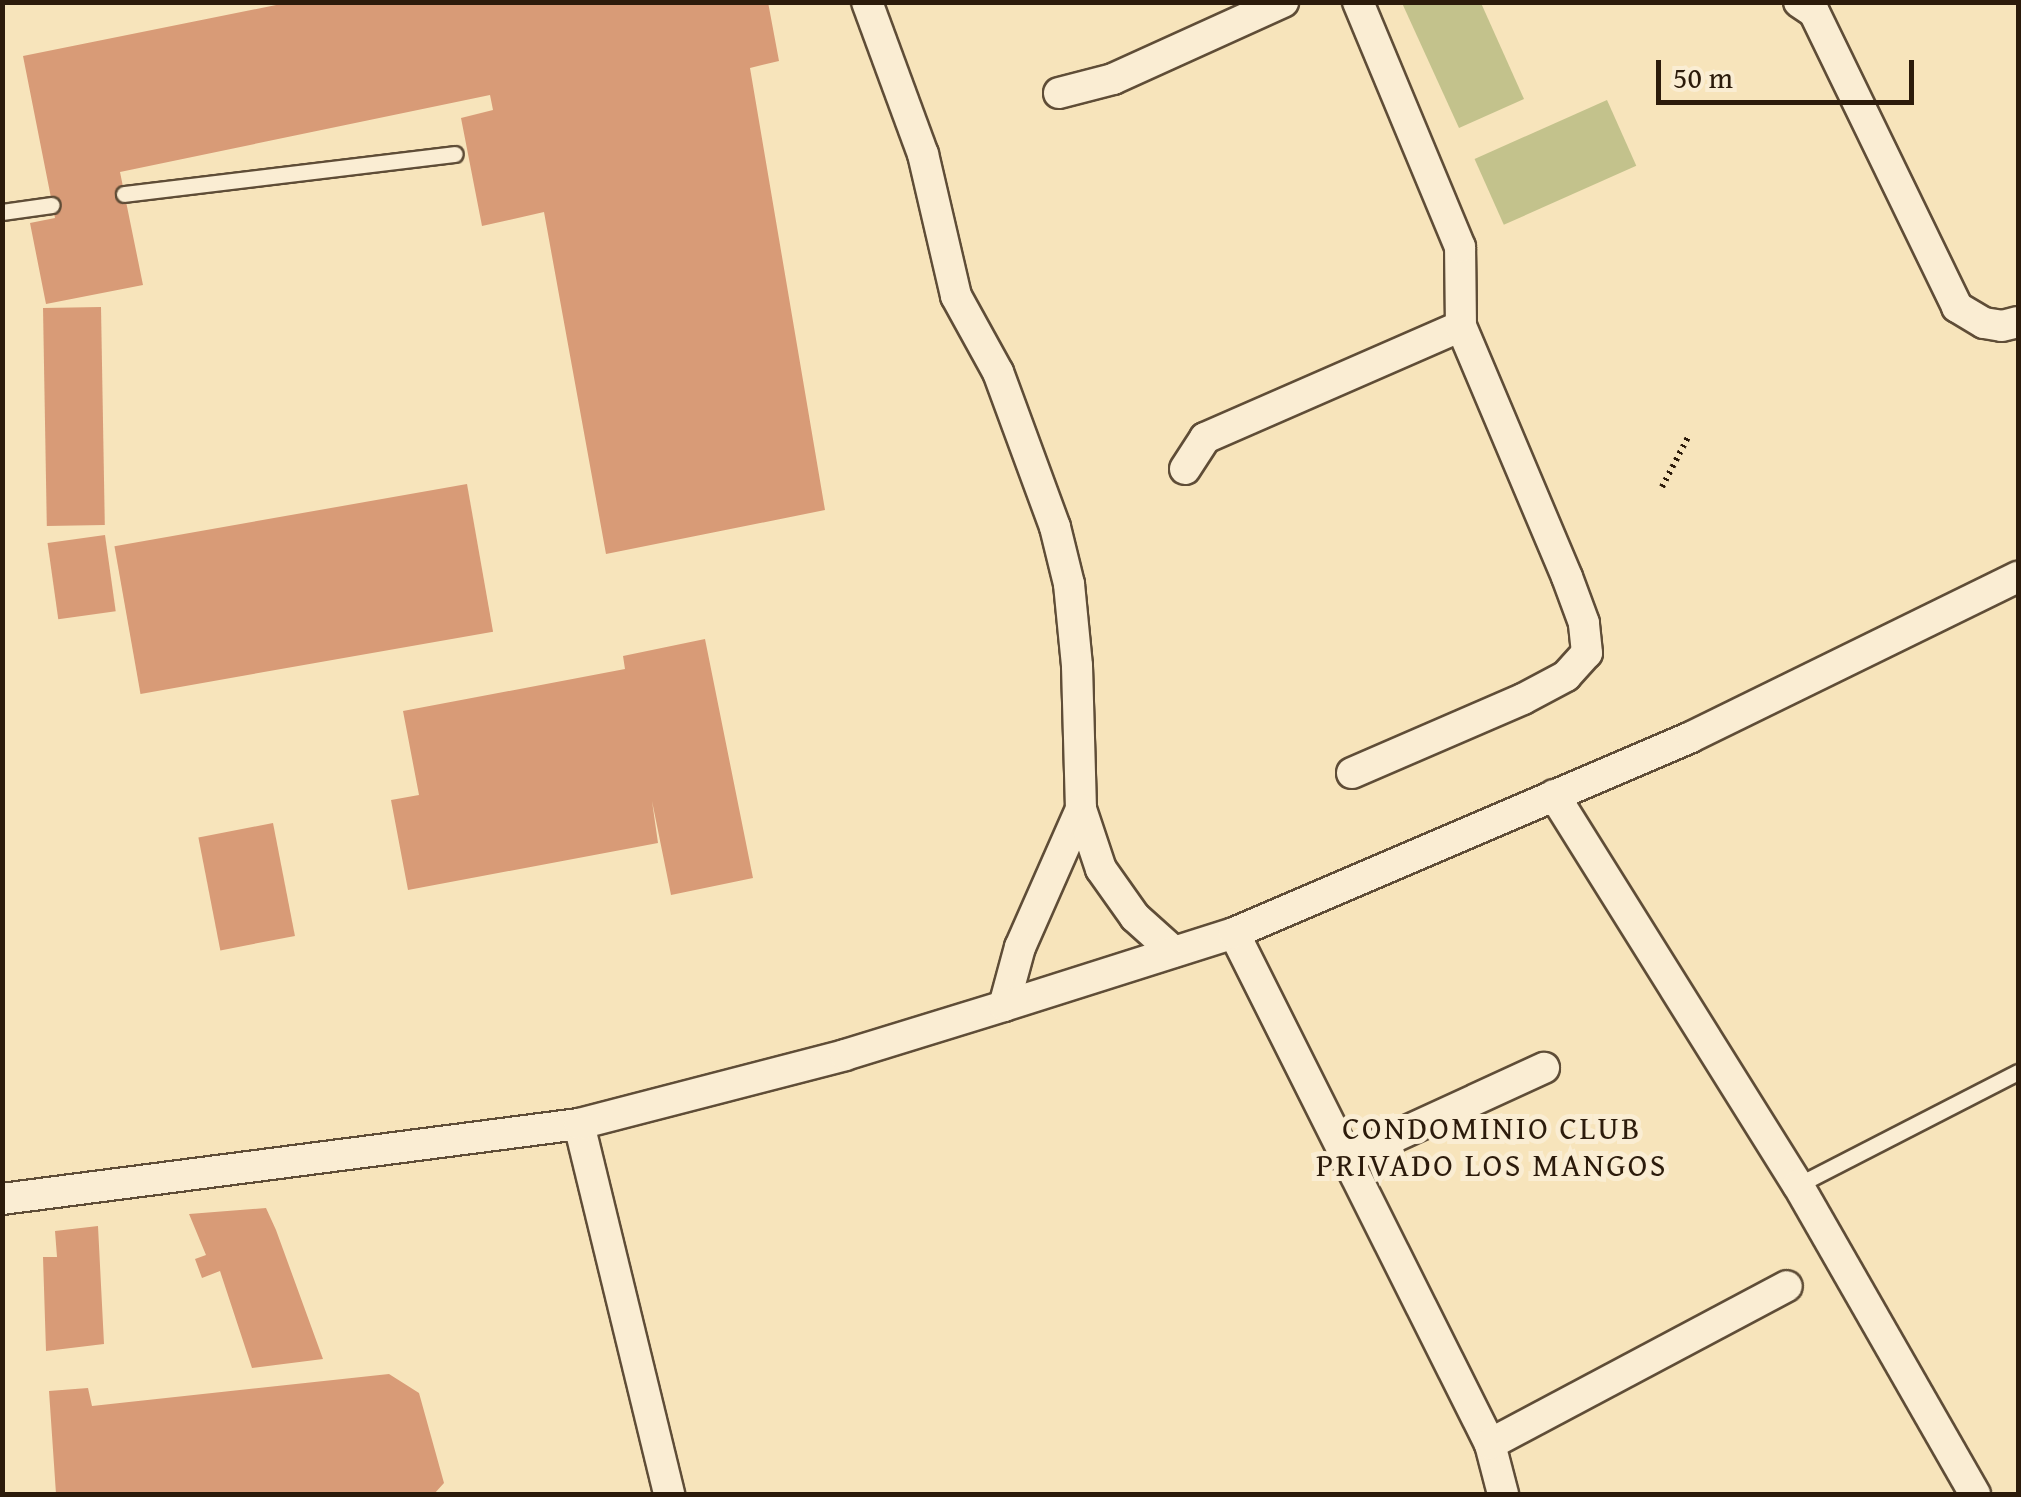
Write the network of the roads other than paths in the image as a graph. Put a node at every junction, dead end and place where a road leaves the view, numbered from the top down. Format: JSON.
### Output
{"nodes":[{"id":1,"x":867,"y":2,"type":"edge"},
{"id":2,"x":1283,"y":2,"type":"edge"},
{"id":3,"x":1358,"y":2,"type":"edge"},
{"id":4,"x":1815,"y":5,"type":"edge"},
{"id":5,"x":1059,"y":93,"type":"dead end"},
{"id":6,"x":455,"y":154,"type":"dead end"},
{"id":7,"x":124,"y":194,"type":"dead end"},
{"id":8,"x":52,"y":205,"type":"dead end"},
{"id":9,"x":2,"y":212,"type":"edge"},
{"id":10,"x":2018,"y":322,"type":"edge"},
{"id":11,"x":1461,"y":326,"type":"junction"},
{"id":12,"x":1185,"y":469,"type":"dead end"},
{"id":13,"x":2018,"y":577,"type":"edge"},
{"id":14,"x":1352,"y":773,"type":"dead end"},
{"id":15,"x":1554,"y":795,"type":"junction"},
{"id":16,"x":1082,"y":809,"type":"junction"},
{"id":17,"x":1234,"y":932,"type":"junction"},
{"id":18,"x":1174,"y":952,"type":"junction"},
{"id":19,"x":1004,"y":1006,"type":"junction"},
{"id":20,"x":1544,"y":1068,"type":"dead end"},
{"id":21,"x":2018,"y":1072,"type":"edge"},
{"id":22,"x":580,"y":1124,"type":"junction"},
{"id":23,"x":1346,"y":1158,"type":"junction"},
{"id":24,"x":1798,"y":1185,"type":"junction"},
{"id":25,"x":2,"y":1199,"type":"edge"},
{"id":26,"x":1787,"y":1286,"type":"dead end"},
{"id":27,"x":1490,"y":1444,"type":"junction"},
{"id":28,"x":669,"y":1494,"type":"edge"},
{"id":29,"x":1503,"y":1494,"type":"edge"},
{"id":30,"x":1974,"y":1494,"type":"edge"}],
"edges":[{"from":1,"to":16,"type":"street"},
{"from":2,"to":5,"type":"street"},
{"from":3,"to":11,"type":"street"},
{"from":4,"to":10,"type":"street"},
{"from":6,"to":7,"type":"lane"},
{"from":8,"to":9,"type":"lane"},
{"from":11,"to":12,"type":"street"},
{"from":11,"to":14,"type":"street"},
{"from":13,"to":15,"type":"street"},
{"from":15,"to":17,"type":"street"},
{"from":15,"to":24,"type":"street"},
{"from":16,"to":18,"type":"street"},
{"from":16,"to":19,"type":"street"},
{"from":17,"to":18,"type":"street"},
{"from":17,"to":23,"type":"street"},
{"from":18,"to":19,"type":"street"},
{"from":19,"to":22,"type":"street"},
{"from":20,"to":23,"type":"street"},
{"from":21,"to":24,"type":"lane"},
{"from":22,"to":25,"type":"street"},
{"from":22,"to":28,"type":"street"},
{"from":23,"to":27,"type":"street"},
{"from":24,"to":30,"type":"street"},
{"from":26,"to":27,"type":"street"},
{"from":27,"to":29,"type":"street"}]}
